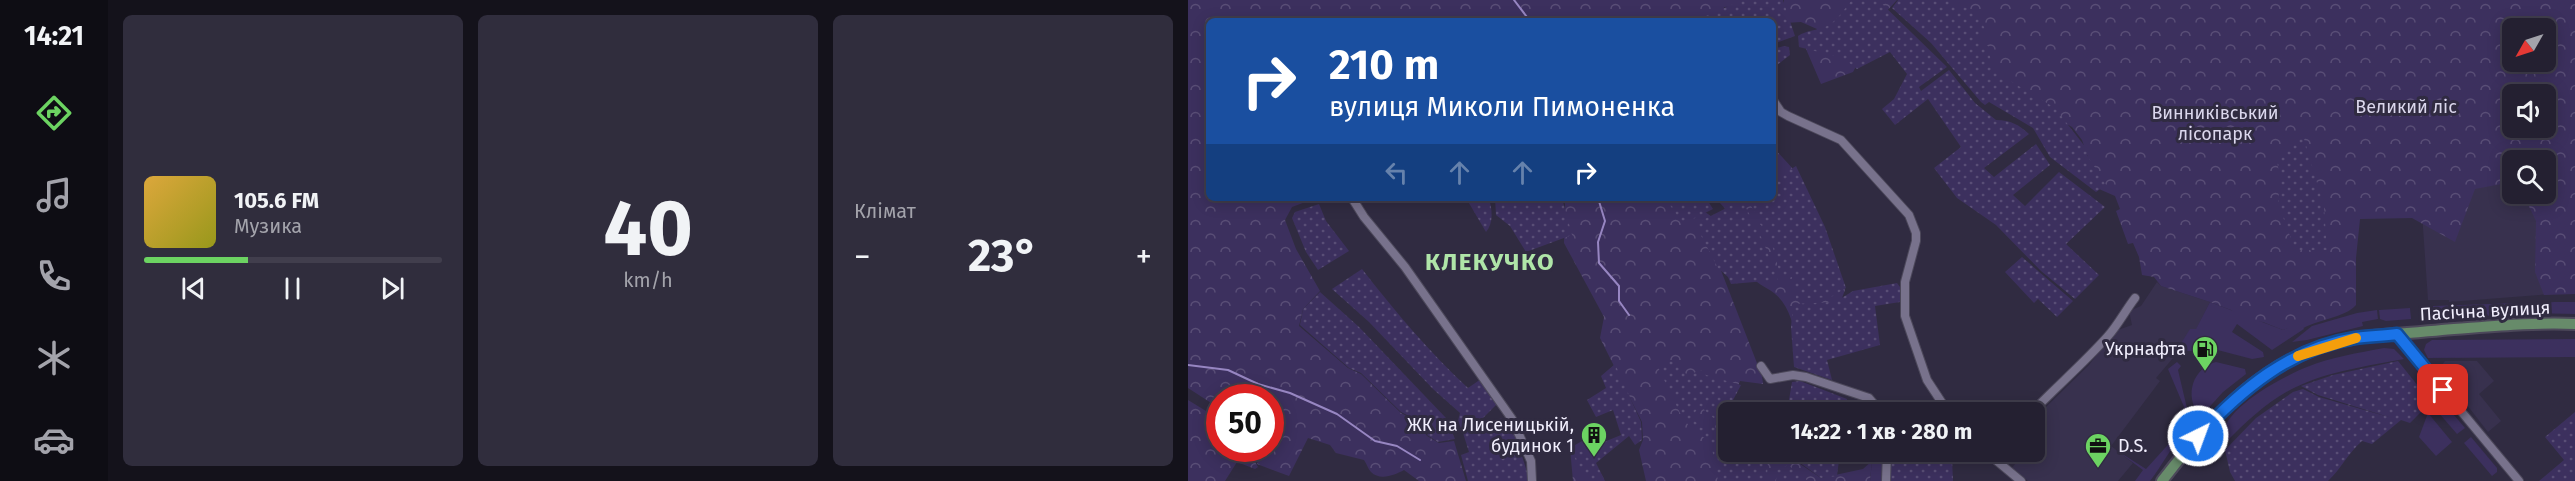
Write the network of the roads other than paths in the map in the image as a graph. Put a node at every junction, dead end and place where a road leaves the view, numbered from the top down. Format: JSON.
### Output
{"nodes":[{"id":1,"x":1776,"y":104,"type":"edge"},
{"id":2,"x":1354,"y":201,"type":"edge"},
{"id":3,"x":2134,"y":298,"type":"dead end"},
{"id":4,"x":2575,"y":324,"type":"edge"},
{"id":5,"x":2397,"y":334,"type":"junction"},
{"id":6,"x":1761,"y":366,"type":"dead end"},
{"id":7,"x":1872,"y":402,"type":"edge"},
{"id":8,"x":1941,"y":402,"type":"edge"},
{"id":9,"x":2042,"y":402,"type":"edge"},
{"id":10,"x":1887,"y":462,"type":"edge"},
{"id":11,"x":2001,"y":462,"type":"edge"},
{"id":12,"x":1532,"y":481,"type":"edge"},
{"id":13,"x":1887,"y":481,"type":"edge"},
{"id":14,"x":2021,"y":481,"type":"edge"},
{"id":15,"x":2162,"y":481,"type":"edge"},
{"id":16,"x":2518,"y":481,"type":"edge"}],
"edges":[{"from":1,"to":8,"type":"street"},
{"from":2,"to":12,"type":"street"},
{"from":3,"to":9,"type":"street"},
{"from":4,"to":5,"type":"main road","name":"Пасічна вулиця"},
{"from":5,"to":15,"type":"main road","name":"Пасічна вулиця"},
{"from":5,"to":16,"type":"street"},
{"from":6,"to":7,"type":"street"},
{"from":10,"to":13,"type":"street"},
{"from":11,"to":14,"type":"street"}]}
